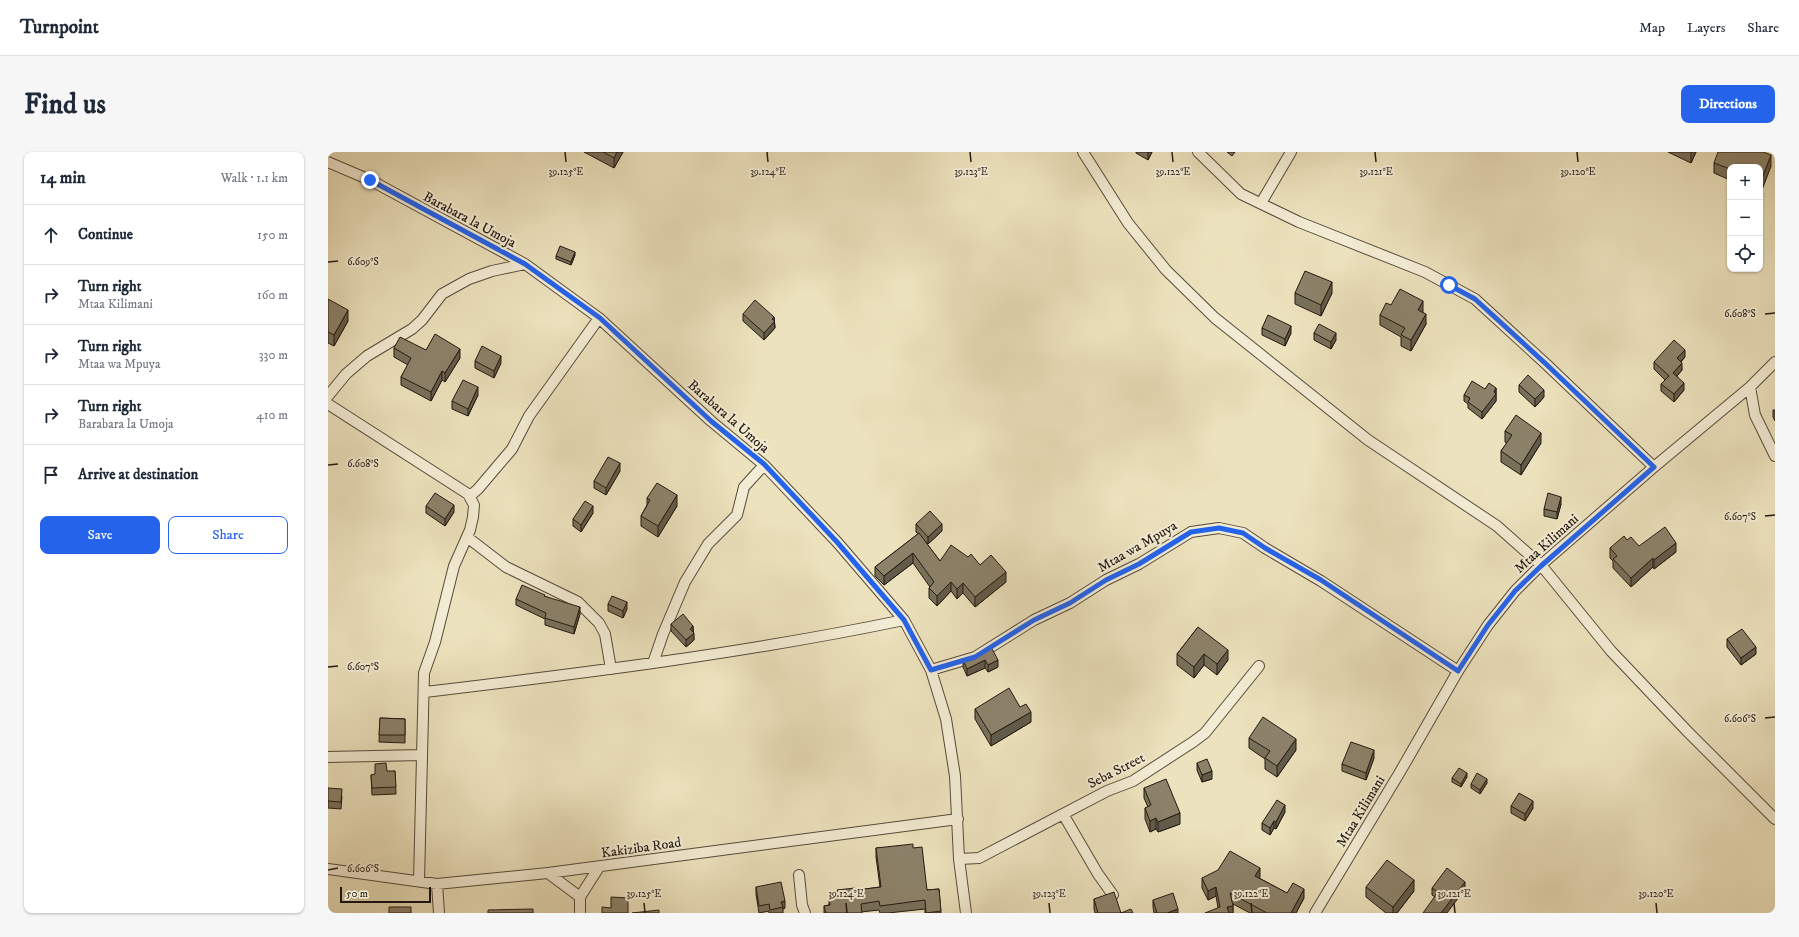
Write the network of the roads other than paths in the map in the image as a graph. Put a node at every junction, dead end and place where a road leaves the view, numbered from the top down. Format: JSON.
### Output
{"nodes":[{"id":1,"x":1083,"y":152,"type":"edge"},
{"id":2,"x":1198,"y":152,"type":"edge"},
{"id":3,"x":1291,"y":152,"type":"edge"},
{"id":4,"x":328,"y":162,"type":"edge"},
{"id":5,"x":1261,"y":202,"type":"junction"},
{"id":6,"x":525,"y":264,"type":"junction"},
{"id":7,"x":600,"y":318,"type":"junction"},
{"id":8,"x":1775,"y":362,"type":"edge"},
{"id":9,"x":1750,"y":387,"type":"junction"},
{"id":10,"x":328,"y":396,"type":"edge"},
{"id":11,"x":328,"y":404,"type":"edge"},
{"id":12,"x":1775,"y":456,"type":"edge"},
{"id":13,"x":764,"y":464,"type":"junction"},
{"id":14,"x":1654,"y":467,"type":"junction"},
{"id":15,"x":470,"y":496,"type":"junction"},
{"id":16,"x":467,"y":537,"type":"junction"},
{"id":17,"x":1541,"y":566,"type":"junction"},
{"id":18,"x":904,"y":620,"type":"junction"},
{"id":19,"x":653,"y":663,"type":"junction"},
{"id":20,"x":1259,"y":666,"type":"dead end"},
{"id":21,"x":610,"y":669,"type":"junction"},
{"id":22,"x":931,"y":670,"type":"junction"},
{"id":23,"x":1458,"y":671,"type":"junction"},
{"id":24,"x":425,"y":692,"type":"junction"},
{"id":25,"x":422,"y":755,"type":"junction"},
{"id":26,"x":328,"y":756,"type":"edge"},
{"id":27,"x":1063,"y":814,"type":"junction"},
{"id":28,"x":958,"y":819,"type":"junction"},
{"id":29,"x":1775,"y":819,"type":"edge"},
{"id":30,"x":959,"y":859,"type":"junction"},
{"id":31,"x":599,"y":867,"type":"junction"},
{"id":32,"x":328,"y":869,"type":"edge"},
{"id":33,"x":548,"y":873,"type":"junction"},
{"id":34,"x":799,"y":875,"type":"dead end"},
{"id":35,"x":419,"y":881,"type":"junction"},
{"id":36,"x":437,"y":884,"type":"junction"},
{"id":37,"x":1113,"y":894,"type":"edge"},
{"id":38,"x":580,"y":896,"type":"junction"},
{"id":39,"x":439,"y":913,"type":"edge"},
{"id":40,"x":580,"y":913,"type":"edge"},
{"id":41,"x":805,"y":913,"type":"edge"},
{"id":42,"x":966,"y":913,"type":"edge"},
{"id":43,"x":1315,"y":913,"type":"edge"}],
"edges":[{"from":1,"to":17,"type":"street"},
{"from":2,"to":5,"type":"street"},
{"from":3,"to":5,"type":"street"},
{"from":4,"to":6,"type":"street","name":"Barabara la Umoja"},
{"from":5,"to":14,"type":"street"},
{"from":6,"to":7,"type":"street","name":"Barabara la Umoja"},
{"from":6,"to":10,"type":"street"},
{"from":7,"to":13,"type":"street","name":"Barabara la Umoja"},
{"from":7,"to":15,"type":"street"},
{"from":8,"to":9,"type":"street","name":"Mtaa Kilimani"},
{"from":9,"to":12,"type":"street"},
{"from":9,"to":14,"type":"street","name":"Mtaa Kilimani"},
{"from":11,"to":15,"type":"street"},
{"from":13,"to":18,"type":"street","name":"Barabara la Umoja"},
{"from":13,"to":19,"type":"street"},
{"from":14,"to":17,"type":"street","name":"Mtaa Kilimani"},
{"from":15,"to":16,"type":"street"},
{"from":16,"to":21,"type":"street"},
{"from":16,"to":24,"type":"street"},
{"from":17,"to":23,"type":"street","name":"Mtaa Kilimani"},
{"from":17,"to":29,"type":"street"},
{"from":18,"to":19,"type":"street"},
{"from":18,"to":22,"type":"street","name":"Barabara la Umoja"},
{"from":19,"to":21,"type":"street"},
{"from":20,"to":27,"type":"street","name":"Seba Street"},
{"from":21,"to":24,"type":"street"},
{"from":22,"to":23,"type":"street","name":"Mtaa wa Mpuya"},
{"from":22,"to":28,"type":"street","name":"Barabara la Umoja"},
{"from":23,"to":43,"type":"street","name":"Mtaa Kilimani"},
{"from":24,"to":25,"type":"street"},
{"from":25,"to":26,"type":"street"},
{"from":25,"to":35,"type":"street"},
{"from":27,"to":30,"type":"street","name":"Seba Street"},
{"from":27,"to":37,"type":"street"},
{"from":28,"to":30,"type":"street","name":"Barabara la Umoja"},
{"from":28,"to":31,"type":"street","name":"Kakiziba Road"},
{"from":30,"to":42,"type":"street","name":"Barabara la Umoja"},
{"from":31,"to":33,"type":"street","name":"Kakiziba Road"},
{"from":31,"to":38,"type":"street"},
{"from":32,"to":35,"type":"street","name":"Kakiziba Road"},
{"from":33,"to":36,"type":"street","name":"Kakiziba Road"},
{"from":33,"to":38,"type":"street"},
{"from":34,"to":41,"type":"street"},
{"from":35,"to":36,"type":"street","name":"Kakiziba Road"},
{"from":36,"to":39,"type":"street"},
{"from":38,"to":40,"type":"street"}]}
